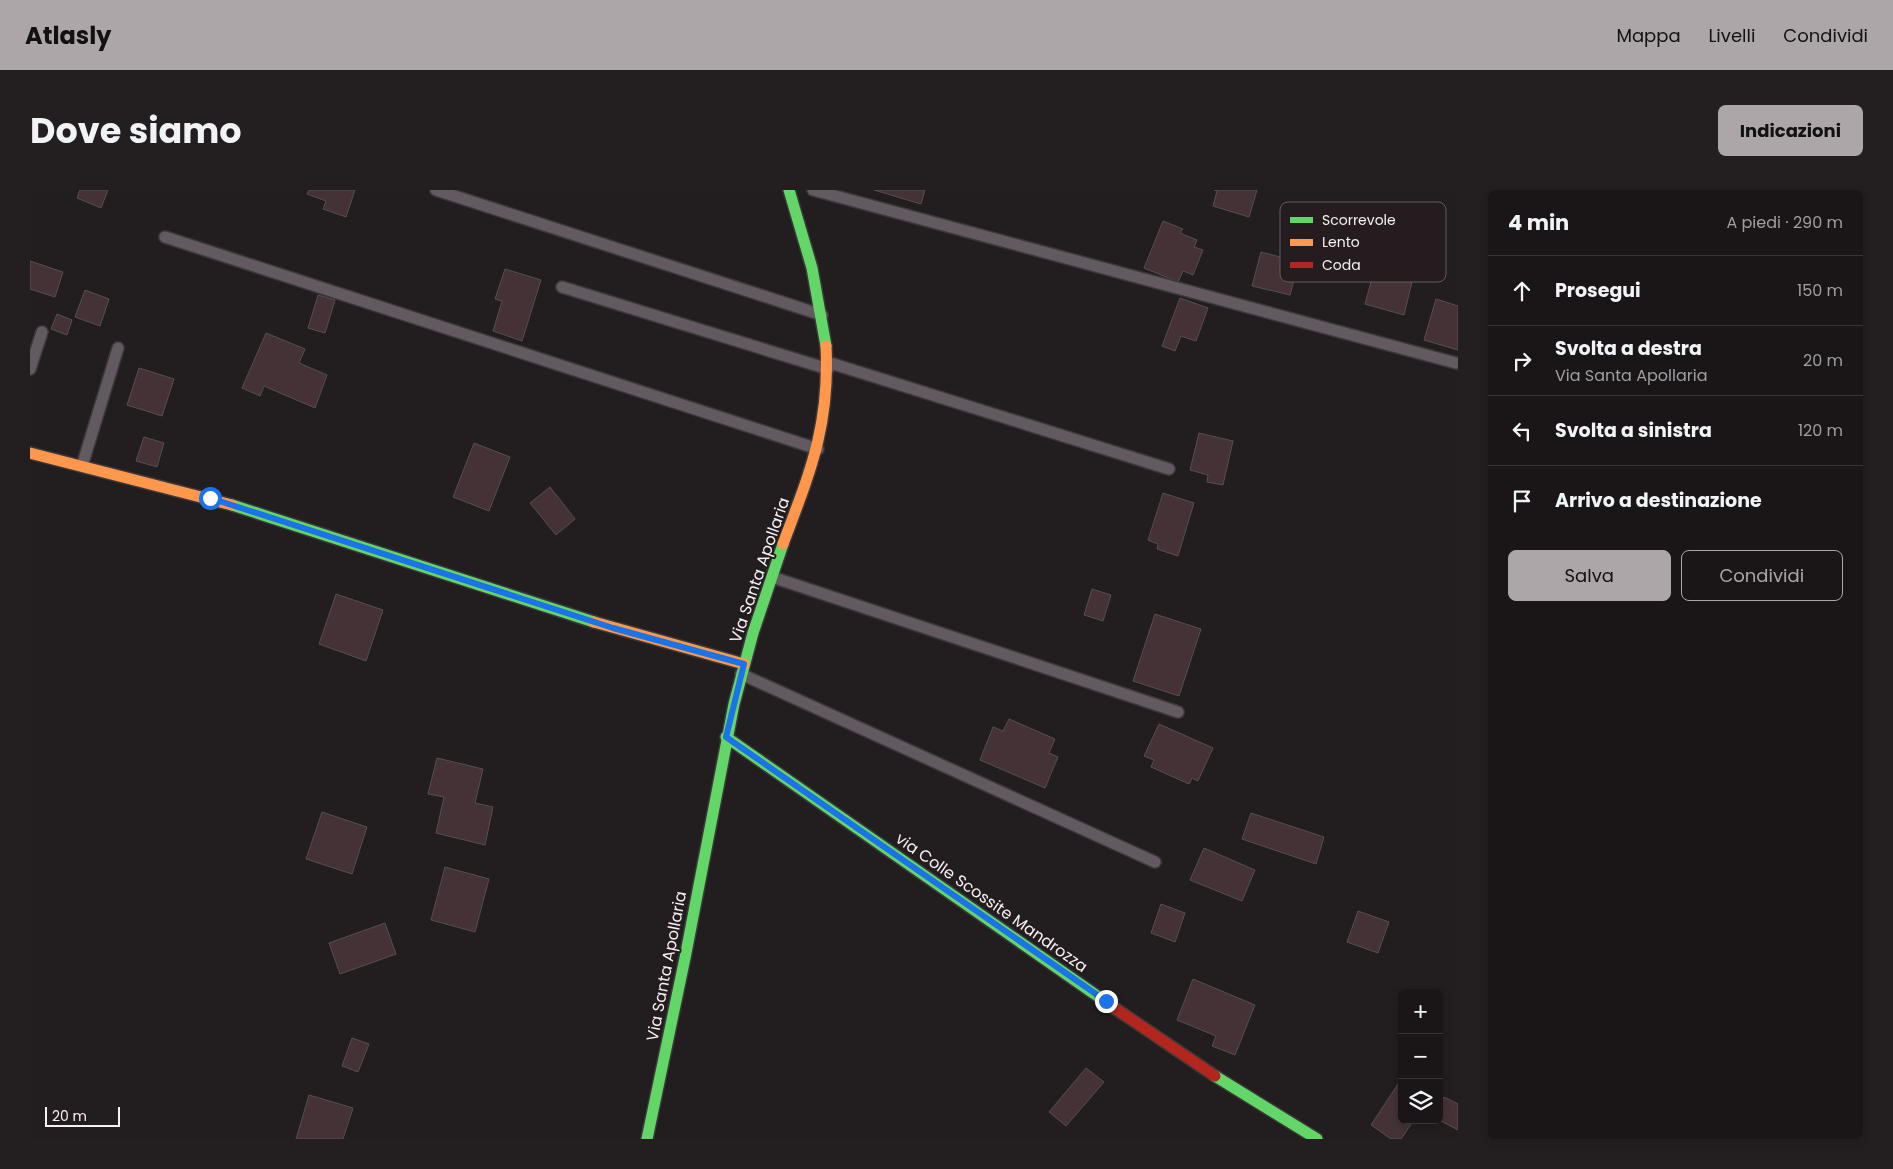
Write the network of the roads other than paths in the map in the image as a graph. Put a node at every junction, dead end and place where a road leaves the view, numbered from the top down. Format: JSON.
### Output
{"nodes":[{"id":1,"x":436,"y":190,"type":"edge"},
{"id":2,"x":789,"y":190,"type":"edge"},
{"id":3,"x":813,"y":190,"type":"edge"},
{"id":4,"x":165,"y":237,"type":"dead end"},
{"id":5,"x":562,"y":287,"type":"dead end"},
{"id":6,"x":824,"y":316,"type":"junction"},
{"id":7,"x":42,"y":332,"type":"dead end"},
{"id":8,"x":118,"y":348,"type":"dead end"},
{"id":9,"x":1456,"y":363,"type":"dead end"},
{"id":10,"x":827,"y":366,"type":"junction"},
{"id":11,"x":30,"y":369,"type":"edge"},
{"id":12,"x":818,"y":449,"type":"junction"},
{"id":13,"x":30,"y":453,"type":"edge"},
{"id":14,"x":82,"y":466,"type":"junction"},
{"id":15,"x":1169,"y":469,"type":"dead end"},
{"id":16,"x":771,"y":577,"type":"junction"},
{"id":17,"x":743,"y":669,"type":"junction"},
{"id":18,"x":1178,"y":712,"type":"dead end"},
{"id":19,"x":726,"y":737,"type":"junction"},
{"id":20,"x":1155,"y":862,"type":"dead end"},
{"id":21,"x":647,"y":1139,"type":"edge"},
{"id":22,"x":1317,"y":1139,"type":"edge"}],
"edges":[{"from":1,"to":6,"type":"lane"},
{"from":2,"to":6,"type":"street","name":"Via Santa Apollaria"},
{"from":3,"to":9,"type":"lane"},
{"from":4,"to":12,"type":"lane"},
{"from":5,"to":10,"type":"lane"},
{"from":6,"to":10,"type":"street","name":"Via Santa Apollaria"},
{"from":7,"to":11,"type":"lane"},
{"from":8,"to":14,"type":"lane"},
{"from":10,"to":12,"type":"street","name":"Via Santa Apollaria"},
{"from":10,"to":15,"type":"lane"},
{"from":12,"to":16,"type":"street","name":"Via Santa Apollaria"},
{"from":13,"to":14,"type":"street"},
{"from":14,"to":17,"type":"street"},
{"from":16,"to":17,"type":"street","name":"Via Santa Apollaria"},
{"from":16,"to":18,"type":"lane"},
{"from":17,"to":19,"type":"street","name":"Via Santa Apollaria"},
{"from":17,"to":20,"type":"lane"},
{"from":19,"to":21,"type":"street","name":"Via Santa Apollaria"},
{"from":19,"to":22,"type":"street","name":"via Colle Scossite Mandrozza"}]}
